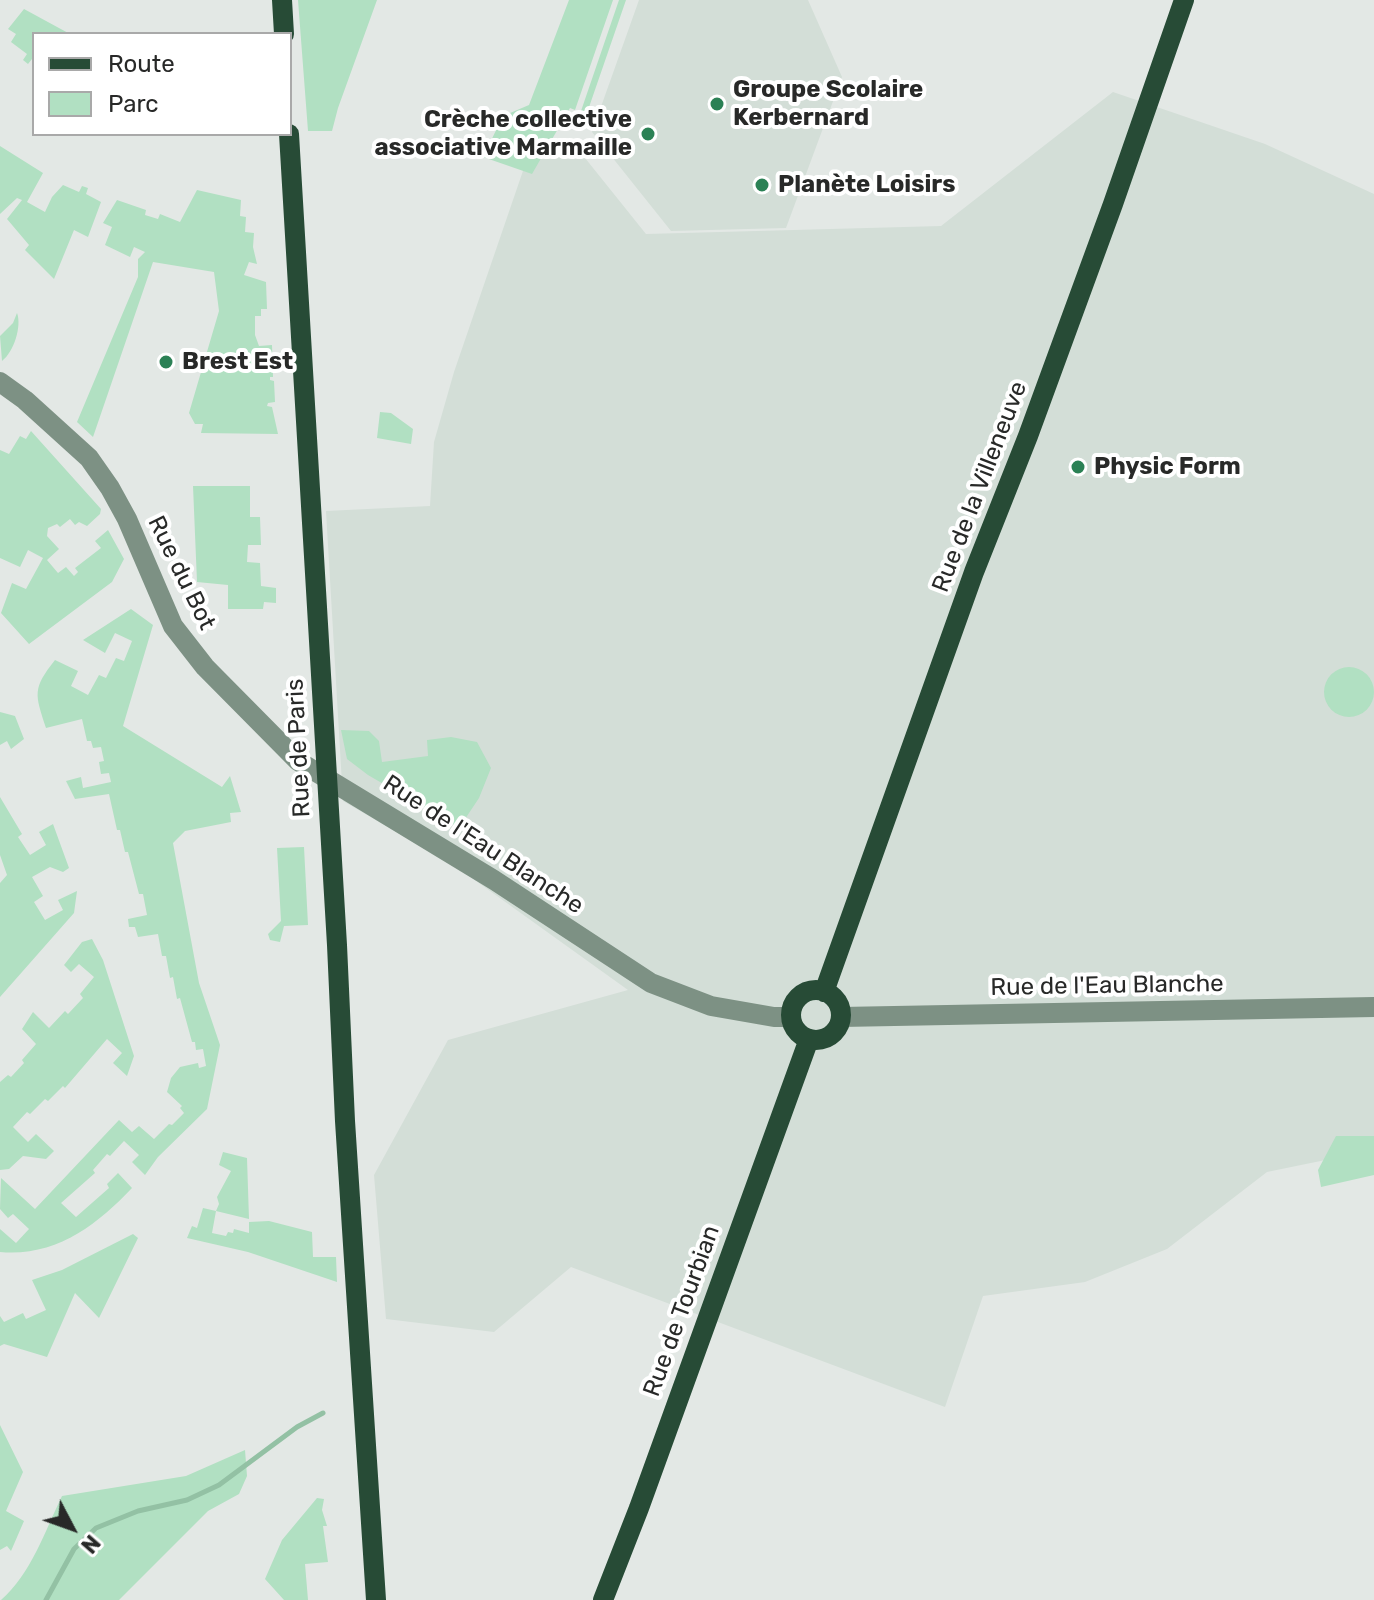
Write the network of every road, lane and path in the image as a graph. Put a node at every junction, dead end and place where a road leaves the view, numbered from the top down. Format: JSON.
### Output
{"nodes":[{"id":1,"x":282,"y":0,"type":"edge"},
{"id":2,"x":1184,"y":0,"type":"edge"},
{"id":3,"x":284,"y":32,"type":"edge"},
{"id":4,"x":289,"y":136,"type":"edge"},
{"id":5,"x":0,"y":382,"type":"edge"},
{"id":6,"x":326,"y":776,"type":"junction"},
{"id":7,"x":824,"y":992,"type":"junction"},
{"id":8,"x":1374,"y":1007,"type":"edge"},
{"id":9,"x":791,"y":1017,"type":"junction"},
{"id":10,"x":841,"y":1017,"type":"junction"},
{"id":11,"x":809,"y":1039,"type":"junction"},
{"id":12,"x":376,"y":1600,"type":"edge"},
{"id":13,"x":603,"y":1600,"type":"edge"}],
"edges":[{"from":1,"to":3,"type":"main road"},
{"from":2,"to":7,"type":"main road","name":"Rue de la Villeneuve"},
{"from":4,"to":6,"type":"main road","name":"Rue de Paris"},
{"from":5,"to":6,"type":"street","name":"Rue du Bot"},
{"from":6,"to":9,"type":"street","name":"Rue de l'Eau Blanche"},
{"from":6,"to":12,"type":"main road","name":"Rue de Paris"},
{"from":7,"to":9,"type":"main road"},
{"from":7,"to":10,"type":"main road"},
{"from":8,"to":10,"type":"street","name":"Rue de l'Eau Blanche"},
{"from":9,"to":11,"type":"main road"},
{"from":10,"to":11,"type":"main road"},
{"from":11,"to":13,"type":"main road","name":"Rue de Tourbian"}]}
